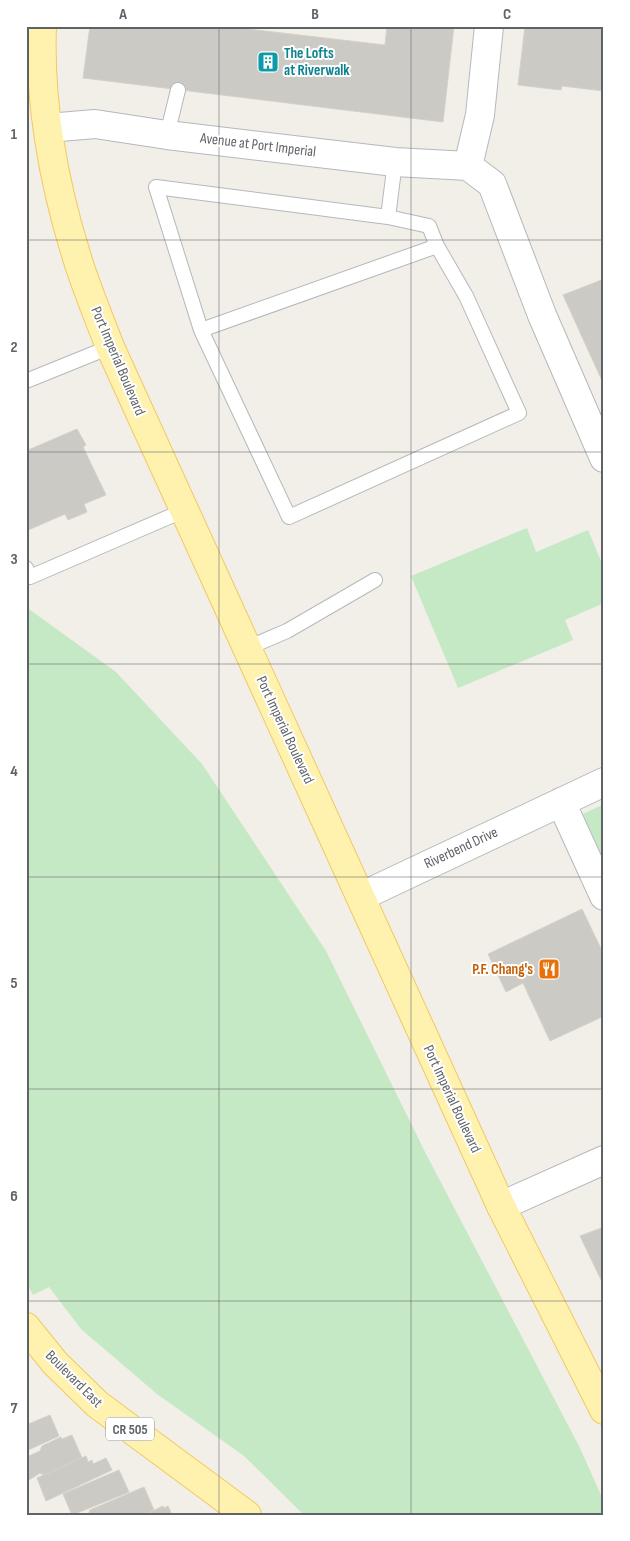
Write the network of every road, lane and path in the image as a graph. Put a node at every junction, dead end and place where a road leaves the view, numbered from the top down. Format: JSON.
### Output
{"nodes":[{"id":1,"x":42,"y":26,"type":"edge"},
{"id":2,"x":489,"y":26,"type":"edge"},
{"id":3,"x":178,"y":90,"type":"dead end"},
{"id":4,"x":48,"y":128,"type":"junction"},
{"id":5,"x":167,"y":135,"type":"junction"},
{"id":6,"x":395,"y":162,"type":"junction"},
{"id":7,"x":468,"y":166,"type":"junction"},
{"id":8,"x":388,"y":217,"type":"junction"},
{"id":9,"x":437,"y":246,"type":"junction"},
{"id":10,"x":201,"y":330,"type":"junction"},
{"id":11,"x":110,"y":347,"type":"junction"},
{"id":12,"x":26,"y":381,"type":"edge"},
{"id":13,"x":604,"y":458,"type":"edge"},
{"id":14,"x":185,"y":510,"type":"junction"},
{"id":15,"x":26,"y":568,"type":"edge"},
{"id":16,"x":375,"y":580,"type":"dead end"},
{"id":17,"x":246,"y":648,"type":"junction"},
{"id":18,"x":604,"y":782,"type":"edge"},
{"id":19,"x":560,"y":802,"type":"junction"},
{"id":20,"x":362,"y":896,"type":"junction"},
{"id":21,"x":604,"y":896,"type":"edge"},
{"id":22,"x":604,"y":1160,"type":"edge"},
{"id":23,"x":502,"y":1206,"type":"junction"},
{"id":24,"x":26,"y":1328,"type":"edge"},
{"id":25,"x":604,"y":1410,"type":"edge"},
{"id":26,"x":247,"y":1515,"type":"edge"}],
"edges":[{"from":1,"to":4,"type":"main road","name":"Port Imperial Boulevard"},
{"from":2,"to":7,"type":"street"},
{"from":3,"to":5,"type":"lane"},
{"from":4,"to":5,"type":"street","name":"Avenue at Port Imperial"},
{"from":4,"to":11,"type":"main road","name":"Port Imperial Boulevard"},
{"from":5,"to":6,"type":"street","name":"Avenue at Port Imperial"},
{"from":6,"to":7,"type":"street","name":"Avenue at Port Imperial"},
{"from":6,"to":8,"type":"lane"},
{"from":7,"to":13,"type":"street"},
{"from":8,"to":9,"type":"lane"},
{"from":8,"to":10,"type":"lane"},
{"from":9,"to":10,"type":"lane"},
{"from":9,"to":10,"type":"lane"},
{"from":11,"to":12,"type":"lane"},
{"from":11,"to":14,"type":"main road","name":"Port Imperial Boulevard"},
{"from":14,"to":15,"type":"lane"},
{"from":14,"to":17,"type":"main road","name":"Port Imperial Boulevard"},
{"from":16,"to":17,"type":"lane"},
{"from":17,"to":20,"type":"main road","name":"Port Imperial Boulevard"},
{"from":18,"to":19,"type":"street","name":"Riverbend Drive"},
{"from":19,"to":20,"type":"street","name":"Riverbend Drive"},
{"from":19,"to":21,"type":"street"},
{"from":20,"to":23,"type":"main road","name":"Port Imperial Boulevard"},
{"from":22,"to":23,"type":"street"},
{"from":23,"to":25,"type":"main road","name":"Port Imperial Boulevard"},
{"from":24,"to":26,"type":"main road","name":"Boulevard East","number":"CR 505"}]}
